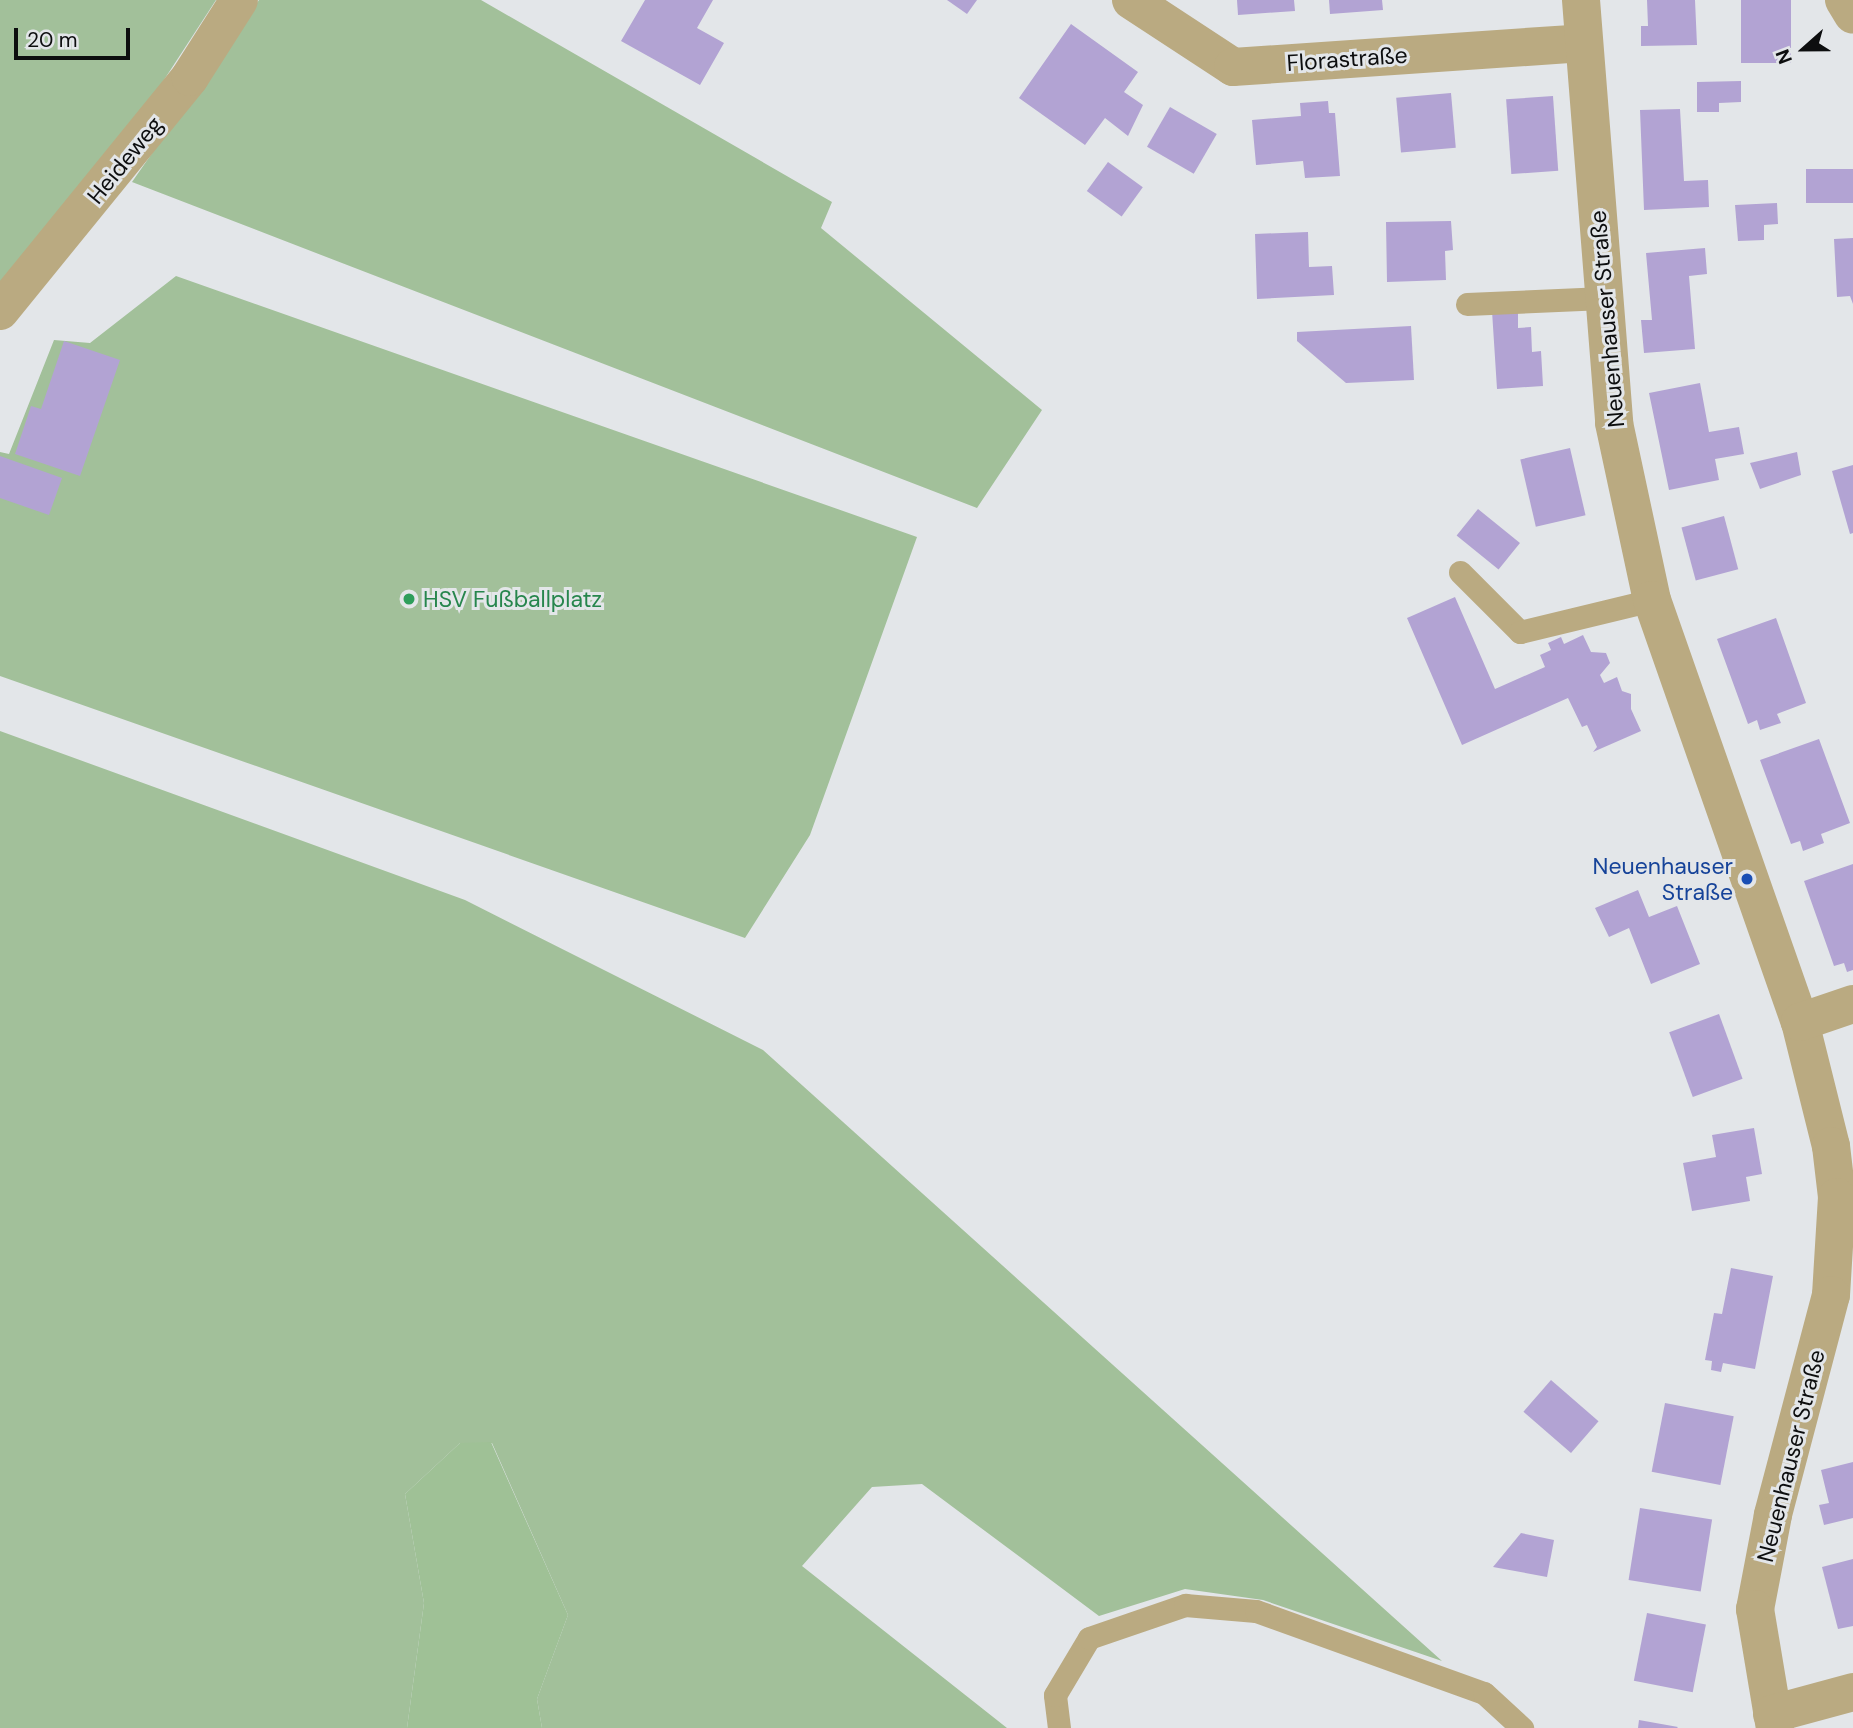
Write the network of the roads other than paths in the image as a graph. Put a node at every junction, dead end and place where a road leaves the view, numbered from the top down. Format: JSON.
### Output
{"nodes":[{"id":1,"x":239,"y":0,"type":"edge"},
{"id":2,"x":1131,"y":0,"type":"edge"},
{"id":3,"x":1581,"y":0,"type":"edge"},
{"id":4,"x":1844,"y":0,"type":"edge"},
{"id":5,"x":1853,"y":15,"type":"edge"},
{"id":6,"x":1583,"y":43,"type":"junction"},
{"id":7,"x":1604,"y":298,"type":"junction"},
{"id":8,"x":1468,"y":304,"type":"dead end"},
{"id":9,"x":0,"y":312,"type":"edge"},
{"id":10,"x":1460,"y":572,"type":"dead end"},
{"id":11,"x":1652,"y":600,"type":"junction"},
{"id":12,"x":1853,"y":1004,"type":"edge"},
{"id":13,"x":1800,"y":1022,"type":"junction"},
{"id":14,"x":1853,"y":1692,"type":"edge"},
{"id":15,"x":1773,"y":1721,"type":"edge"},
{"id":16,"x":1059,"y":1728,"type":"edge"},
{"id":17,"x":1522,"y":1728,"type":"edge"}],
"edges":[{"from":1,"to":9,"type":"street","name":"Heideweg"},
{"from":2,"to":6,"type":"street","name":"Florastraße"},
{"from":3,"to":6,"type":"street","name":"Neuenhauser Straße"},
{"from":4,"to":5,"type":"street"},
{"from":6,"to":7,"type":"street","name":"Neuenhauser Straße"},
{"from":7,"to":8,"type":"lane"},
{"from":7,"to":11,"type":"street","name":"Neuenhauser Straße"},
{"from":10,"to":11,"type":"lane"},
{"from":11,"to":13,"type":"street","name":"Neuenhauser Straße"},
{"from":12,"to":13,"type":"street"},
{"from":13,"to":15,"type":"street","name":"Neuenhauser Straße"},
{"from":14,"to":15,"type":"street"},
{"from":16,"to":17,"type":"lane"}]}
